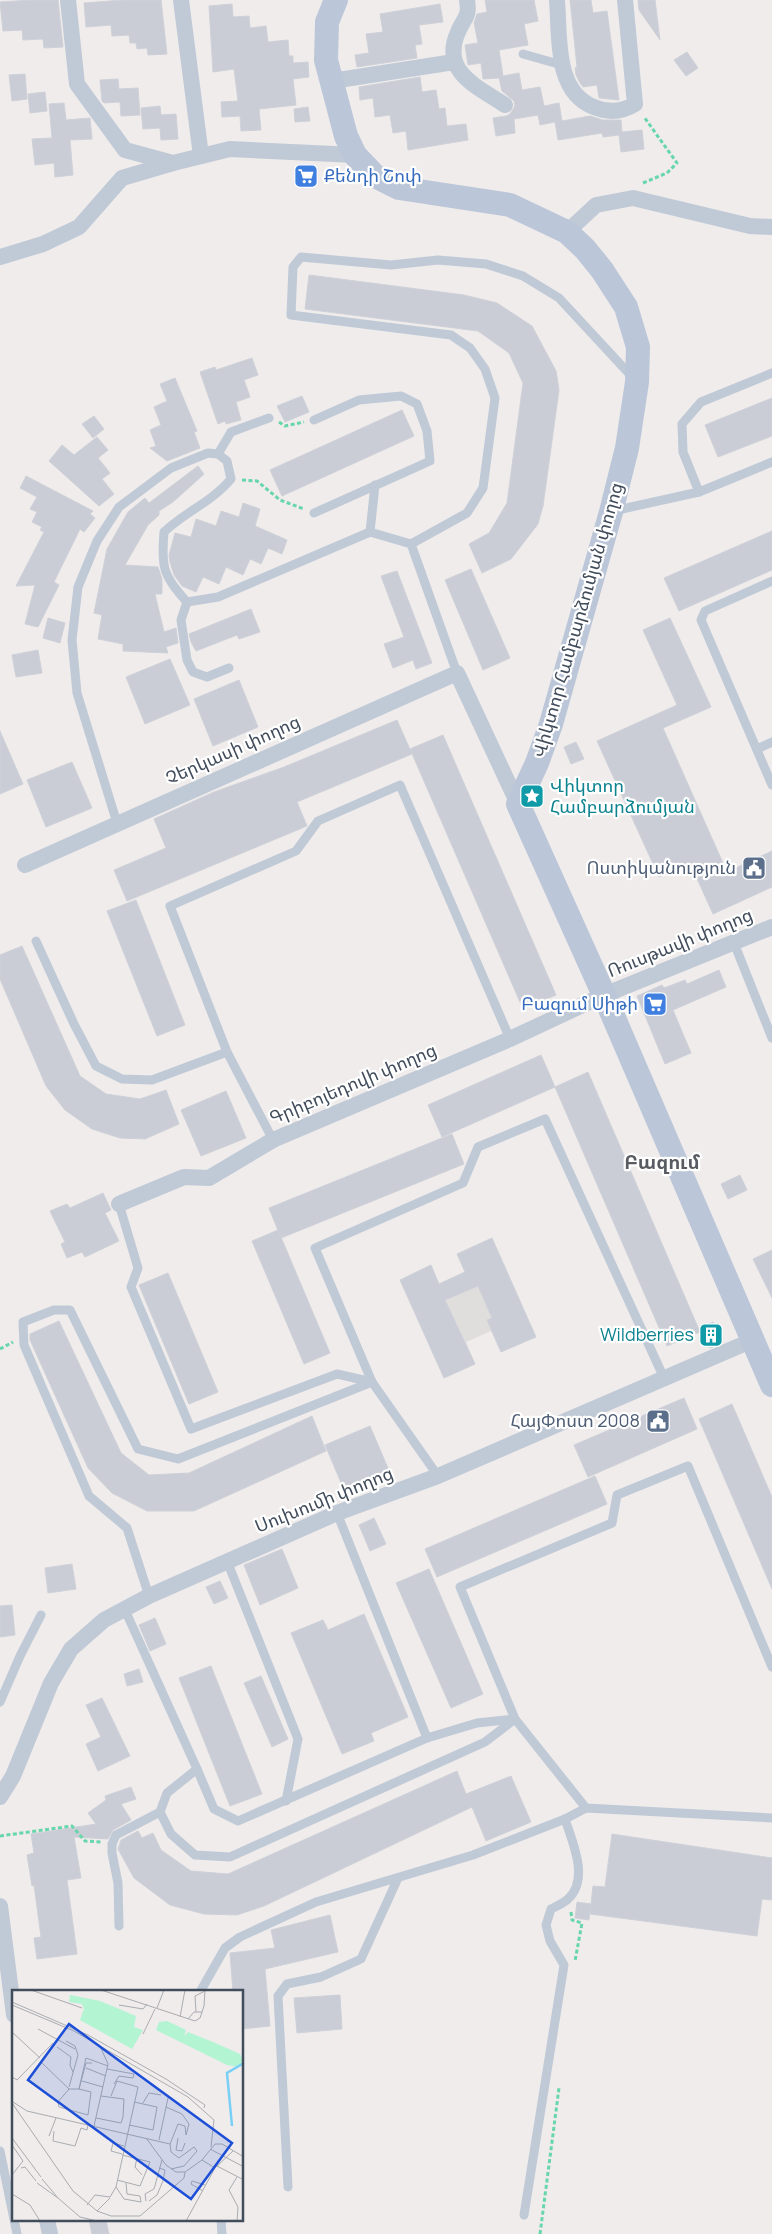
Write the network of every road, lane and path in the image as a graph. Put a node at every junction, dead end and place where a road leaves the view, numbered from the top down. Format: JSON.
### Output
{"nodes":[{"id":1,"x":68,"y":0,"type":"edge"},
{"id":2,"x":181,"y":0,"type":"edge"},
{"id":3,"x":336,"y":0,"type":"edge"},
{"id":4,"x":467,"y":0,"type":"edge"},
{"id":5,"x":557,"y":0,"type":"edge"},
{"id":6,"x":625,"y":0,"type":"edge"},
{"id":7,"x":523,"y":54,"type":"dead end"},
{"id":8,"x":454,"y":62,"type":"junction"},
{"id":9,"x":562,"y":65,"type":"junction"},
{"id":10,"x":332,"y":81,"type":"junction"},
{"id":11,"x":635,"y":104,"type":"junction"},
{"id":12,"x":505,"y":105,"type":"dead end"},
{"id":13,"x":355,"y":155,"type":"junction"},
{"id":14,"x":201,"y":156,"type":"junction"},
{"id":15,"x":173,"y":163,"type":"junction"},
{"id":16,"x":633,"y":198,"type":"junction"},
{"id":17,"x":772,"y":227,"type":"edge"},
{"id":18,"x":567,"y":232,"type":"junction"},
{"id":19,"x":0,"y":257,"type":"edge"},
{"id":20,"x":772,"y":373,"type":"edge"},
{"id":21,"x":637,"y":382,"type":"junction"},
{"id":22,"x":270,"y":418,"type":"joint"},
{"id":23,"x":314,"y":420,"type":"joint"},
{"id":24,"x":218,"y":454,"type":"junction"},
{"id":25,"x":772,"y":462,"type":"edge"},
{"id":26,"x":231,"y":479,"type":"junction"},
{"id":27,"x":375,"y":485,"type":"junction"},
{"id":28,"x":699,"y":492,"type":"junction"},
{"id":29,"x":611,"y":512,"type":"junction"},
{"id":30,"x":314,"y":513,"type":"joint"},
{"id":31,"x":370,"y":532,"type":"junction"},
{"id":32,"x":411,"y":544,"type":"junction"},
{"id":33,"x":772,"y":581,"type":"edge"},
{"id":34,"x":187,"y":602,"type":"junction"},
{"id":35,"x":229,"y":668,"type":"dead end"},
{"id":36,"x":457,"y":673,"type":"junction"},
{"id":37,"x":772,"y":742,"type":"edge"},
{"id":38,"x":757,"y":749,"type":"junction"},
{"id":39,"x":772,"y":785,"type":"edge"},
{"id":40,"x":518,"y":804,"type":"junction"},
{"id":41,"x":117,"y":823,"type":"junction"},
{"id":42,"x":25,"y":865,"type":"dead end"},
{"id":43,"x":772,"y":927,"type":"edge"},
{"id":44,"x":36,"y":941,"type":"dead end"},
{"id":45,"x":734,"y":943,"type":"junction"},
{"id":46,"x":604,"y":995,"type":"junction"},
{"id":47,"x":772,"y":1038,"type":"edge"},
{"id":48,"x":510,"y":1039,"type":"junction"},
{"id":49,"x":227,"y":1052,"type":"junction"},
{"id":50,"x":274,"y":1140,"type":"junction"},
{"id":51,"x":119,"y":1204,"type":"joint"},
{"id":52,"x":753,"y":1340,"type":"junction"},
{"id":53,"x":4,"y":1347,"type":"dead end"},
{"id":54,"x":0,"y":1349,"type":"edge"},
{"id":55,"x":664,"y":1378,"type":"junction"},
{"id":56,"x":372,"y":1382,"type":"junction"},
{"id":57,"x":772,"y":1385,"type":"edge"},
{"id":58,"x":438,"y":1476,"type":"junction"},
{"id":59,"x":337,"y":1513,"type":"junction"},
{"id":60,"x":227,"y":1561,"type":"junction"},
{"id":61,"x":150,"y":1596,"type":"junction"},
{"id":62,"x":125,"y":1610,"type":"junction"},
{"id":63,"x":42,"y":1615,"type":"dead end"},
{"id":64,"x":772,"y":1666,"type":"edge"},
{"id":65,"x":0,"y":1702,"type":"edge"},
{"id":66,"x":515,"y":1719,"type":"junction"},
{"id":67,"x":427,"y":1738,"type":"junction"},
{"id":68,"x":197,"y":1769,"type":"junction"},
{"id":69,"x":0,"y":1797,"type":"edge"},
{"id":70,"x":286,"y":1800,"type":"junction"},
{"id":71,"x":586,"y":1808,"type":"junction"},
{"id":72,"x":160,"y":1812,"type":"junction"},
{"id":73,"x":772,"y":1818,"type":"edge"},
{"id":74,"x":565,"y":1819,"type":"junction"},
{"id":75,"x":116,"y":1835,"type":"junction"},
{"id":76,"x":0,"y":1836,"type":"edge"},
{"id":77,"x":398,"y":1878,"type":"junction"},
{"id":78,"x":0,"y":1906,"type":"edge"},
{"id":79,"x":119,"y":1926,"type":"dead end"},
{"id":80,"x":201,"y":1990,"type":"edge"},
{"id":81,"x":12,"y":1999,"type":"edge"},
{"id":82,"x":0,"y":2151,"type":"edge"},
{"id":83,"x":288,"y":2187,"type":"dead end"},
{"id":84,"x":12,"y":2210,"type":"edge"},
{"id":85,"x":524,"y":2215,"type":"dead end"}],
"edges":[{"from":1,"to":15,"type":"street"},
{"from":2,"to":14,"type":"street"},
{"from":3,"to":10,"type":"street"},
{"from":4,"to":8,"type":"street"},
{"from":5,"to":9,"type":"street"},
{"from":6,"to":11,"type":"street"},
{"from":7,"to":9,"type":"lane"},
{"from":8,"to":10,"type":"street"},
{"from":8,"to":12,"type":"street"},
{"from":9,"to":11,"type":"street"},
{"from":10,"to":13,"type":"street"},
{"from":11,"to":16,"type":"path"},
{"from":13,"to":14,"type":"street"},
{"from":13,"to":18,"type":"street","name":"Վիկտոր Համբարձումյան փողոց"},
{"from":14,"to":15,"type":"street"},
{"from":15,"to":19,"type":"street"},
{"from":16,"to":17,"type":"street"},
{"from":16,"to":18,"type":"street"},
{"from":18,"to":21,"type":"street","name":"Վիկտոր Համբարձումյան փողոց"},
{"from":20,"to":28,"type":"lane"},
{"from":21,"to":29,"type":"street","name":"Վիկտոր Համբարձումյան փողոց"},
{"from":21,"to":32,"type":"lane"},
{"from":22,"to":23,"type":"path"},
{"from":22,"to":24,"type":"lane"},
{"from":23,"to":27,"type":"lane"},
{"from":24,"to":26,"type":"lane"},
{"from":24,"to":41,"type":"lane"},
{"from":25,"to":28,"type":"lane"},
{"from":26,"to":30,"type":"path"},
{"from":26,"to":34,"type":"lane"},
{"from":27,"to":30,"type":"lane"},
{"from":27,"to":31,"type":"lane"},
{"from":28,"to":29,"type":"lane"},
{"from":29,"to":40,"type":"street","name":"Վիկտոր Համբարձումյան փողոց"},
{"from":31,"to":32,"type":"lane"},
{"from":31,"to":34,"type":"lane"},
{"from":32,"to":36,"type":"lane"},
{"from":33,"to":38,"type":"lane"},
{"from":34,"to":35,"type":"lane"},
{"from":36,"to":40,"type":"street"},
{"from":36,"to":41,"type":"street","name":"Չերկասի փողոց"},
{"from":37,"to":38,"type":"lane"},
{"from":38,"to":39,"type":"lane"},
{"from":40,"to":46,"type":"street"},
{"from":41,"to":42,"type":"street","name":"Չերկասի փողոց"},
{"from":43,"to":45,"type":"street","name":"Ռուսթավի փողոց"},
{"from":44,"to":49,"type":"lane"},
{"from":45,"to":46,"type":"street","name":"Ռուսթավի փողոց"},
{"from":45,"to":47,"type":"lane"},
{"from":46,"to":48,"type":"street","name":"Գրիբոյեդովի փողոց"},
{"from":46,"to":52,"type":"street"},
{"from":48,"to":49,"type":"lane"},
{"from":48,"to":50,"type":"street","name":"Գրիբոյեդովի փողոց"},
{"from":49,"to":50,"type":"lane"},
{"from":50,"to":51,"type":"street","name":"Գրիբոյեդովի փողոց"},
{"from":51,"to":56,"type":"lane"},
{"from":52,"to":55,"type":"street","name":"Սուխումի փողոց"},
{"from":52,"to":57,"type":"street"},
{"from":53,"to":54,"type":"path"},
{"from":55,"to":56,"type":"lane"},
{"from":55,"to":58,"type":"street","name":"Սուխումի փողոց"},
{"from":56,"to":58,"type":"lane"},
{"from":56,"to":61,"type":"lane"},
{"from":58,"to":59,"type":"street","name":"Սուխումի փողոց"},
{"from":59,"to":60,"type":"street","name":"Սուխումի փողոց"},
{"from":59,"to":67,"type":"lane"},
{"from":60,"to":61,"type":"street","name":"Սուխումի փողոց"},
{"from":60,"to":70,"type":"lane"},
{"from":61,"to":62,"type":"street","name":"Սուխումի փողոց"},
{"from":62,"to":68,"type":"lane"},
{"from":62,"to":69,"type":"street","name":"Սուխումի փողոց"},
{"from":63,"to":65,"type":"lane"},
{"from":64,"to":66,"type":"lane"},
{"from":66,"to":67,"type":"lane"},
{"from":66,"to":71,"type":"lane"},
{"from":66,"to":72,"type":"lane"},
{"from":67,"to":70,"type":"lane"},
{"from":68,"to":70,"type":"lane"},
{"from":68,"to":72,"type":"lane"},
{"from":71,"to":73,"type":"lane"},
{"from":71,"to":74,"type":"lane"},
{"from":72,"to":75,"type":"lane"},
{"from":74,"to":77,"type":"lane"},
{"from":74,"to":85,"type":"lane"},
{"from":75,"to":76,"type":"path"},
{"from":75,"to":79,"type":"lane"},
{"from":77,"to":80,"type":"lane"},
{"from":77,"to":83,"type":"lane"},
{"from":78,"to":81,"type":"street"},
{"from":82,"to":84,"type":"lane"}]}
